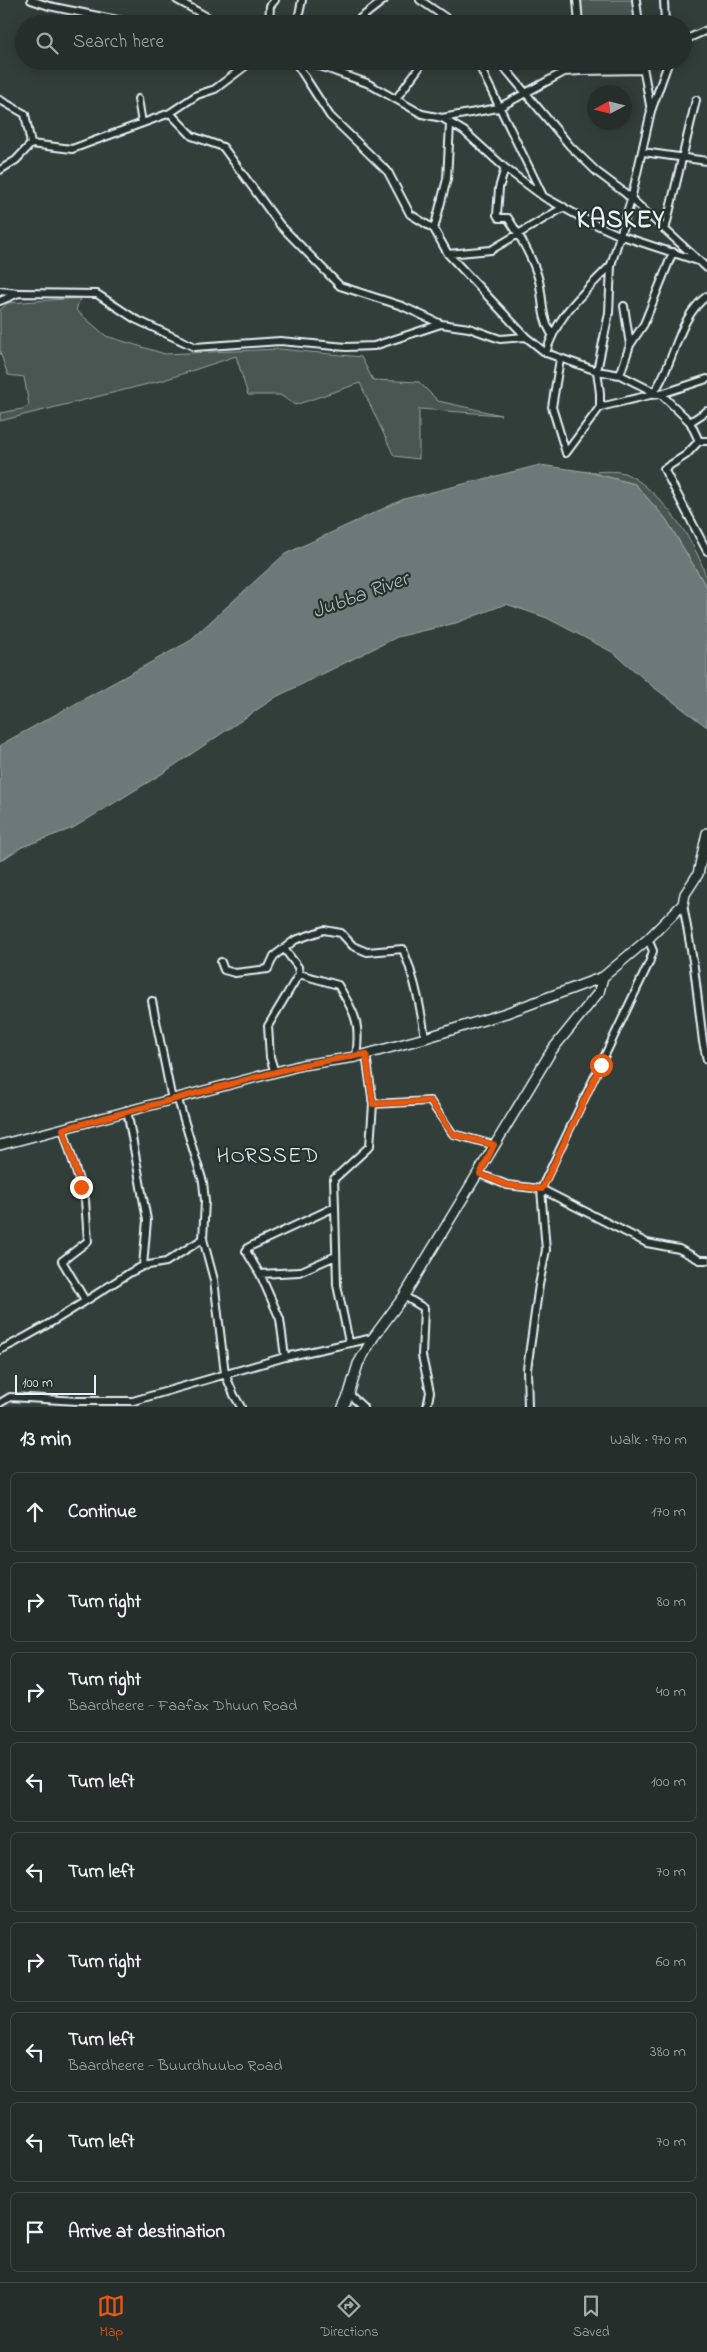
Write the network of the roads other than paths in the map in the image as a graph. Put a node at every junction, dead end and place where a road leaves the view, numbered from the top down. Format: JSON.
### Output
{"nodes":[{"id":1,"x":31,"y":0,"type":"edge"},
{"id":2,"x":177,"y":0,"type":"edge"},
{"id":3,"x":274,"y":0,"type":"edge"},
{"id":4,"x":302,"y":0,"type":"edge"},
{"id":5,"x":384,"y":0,"type":"edge"},
{"id":6,"x":420,"y":0,"type":"edge"},
{"id":7,"x":577,"y":0,"type":"edge"},
{"id":8,"x":636,"y":0,"type":"edge"},
{"id":9,"x":664,"y":0,"type":"edge"},
{"id":10,"x":92,"y":15,"type":"edge"},
{"id":11,"x":204,"y":15,"type":"edge"},
{"id":12,"x":270,"y":15,"type":"edge"},
{"id":13,"x":299,"y":15,"type":"edge"},
{"id":14,"x":365,"y":15,"type":"edge"},
{"id":15,"x":442,"y":15,"type":"edge"},
{"id":16,"x":578,"y":15,"type":"edge"},
{"id":17,"x":637,"y":15,"type":"edge"},
{"id":18,"x":665,"y":15,"type":"edge"},
{"id":19,"x":707,"y":30,"type":"edge"},
{"id":20,"x":692,"y":37,"type":"edge"},
{"id":21,"x":240,"y":70,"type":"edge"},
{"id":22,"x":302,"y":70,"type":"edge"},
{"id":23,"x":335,"y":70,"type":"edge"},
{"id":24,"x":417,"y":70,"type":"edge"},
{"id":25,"x":481,"y":70,"type":"edge"},
{"id":26,"x":507,"y":70,"type":"edge"},
{"id":27,"x":643,"y":70,"type":"joint"},
{"id":28,"x":665,"y":70,"type":"edge"},
{"id":29,"x":581,"y":71,"type":"joint"},
{"id":30,"x":526,"y":93,"type":"junction"},
{"id":31,"x":396,"y":98,"type":"junction"},
{"id":32,"x":138,"y":99,"type":"dead end"},
{"id":33,"x":0,"y":100,"type":"edge"},
{"id":34,"x":696,"y":100,"type":"dead end"},
{"id":35,"x":498,"y":108,"type":"junction"},
{"id":36,"x":651,"y":111,"type":"junction"},
{"id":37,"x":170,"y":113,"type":"junction"},
{"id":38,"x":442,"y":118,"type":"junction"},
{"id":39,"x":142,"y":123,"type":"junction"},
{"id":40,"x":450,"y":125,"type":"junction"},
{"id":41,"x":31,"y":144,"type":"junction"},
{"id":42,"x":643,"y":152,"type":"junction"},
{"id":43,"x":682,"y":158,"type":"junction"},
{"id":44,"x":707,"y":161,"type":"edge"},
{"id":45,"x":504,"y":168,"type":"junction"},
{"id":46,"x":0,"y":170,"type":"edge"},
{"id":47,"x":544,"y":197,"type":"junction"},
{"id":48,"x":631,"y":200,"type":"junction"},
{"id":49,"x":564,"y":207,"type":"junction"},
{"id":50,"x":434,"y":229,"type":"junction"},
{"id":51,"x":665,"y":230,"type":"junction"},
{"id":52,"x":519,"y":234,"type":"junction"},
{"id":53,"x":620,"y":235,"type":"junction"},
{"id":54,"x":673,"y":252,"type":"junction"},
{"id":55,"x":448,"y":254,"type":"junction"},
{"id":56,"x":698,"y":261,"type":"junction"},
{"id":57,"x":611,"y":265,"type":"junction"},
{"id":58,"x":707,"y":268,"type":"edge"},
{"id":59,"x":0,"y":291,"type":"edge"},
{"id":60,"x":19,"y":293,"type":"junction"},
{"id":61,"x":707,"y":296,"type":"edge"},
{"id":62,"x":0,"y":301,"type":"edge"},
{"id":63,"x":624,"y":306,"type":"dead end"},
{"id":64,"x":441,"y":324,"type":"junction"},
{"id":65,"x":551,"y":333,"type":"junction"},
{"id":66,"x":526,"y":338,"type":"junction"},
{"id":67,"x":630,"y":345,"type":"junction"},
{"id":68,"x":546,"y":354,"type":"junction"},
{"id":69,"x":560,"y":359,"type":"junction"},
{"id":70,"x":596,"y":371,"type":"junction"},
{"id":71,"x":620,"y":375,"type":"junction"},
{"id":72,"x":707,"y":379,"type":"edge"},
{"id":73,"x":655,"y":394,"type":"junction"},
{"id":74,"x":600,"y":407,"type":"junction"},
{"id":75,"x":707,"y":411,"type":"edge"},
{"id":76,"x":690,"y":422,"type":"junction"},
{"id":77,"x":699,"y":441,"type":"junction"},
{"id":78,"x":707,"y":441,"type":"edge"},
{"id":79,"x":707,"y":551,"type":"edge"},
{"id":80,"x":707,"y":833,"type":"edge"},
{"id":81,"x":683,"y":904,"type":"junction"},
{"id":82,"x":648,"y":940,"type":"junction"},
{"id":83,"x":285,"y":950,"type":"junction"},
{"id":84,"x":221,"y":962,"type":"dead end"},
{"id":85,"x":299,"y":974,"type":"junction"},
{"id":86,"x":603,"y":976,"type":"junction"},
{"id":87,"x":152,"y":1001,"type":"dead end"},
{"id":88,"x":425,"y":1038,"type":"junction"},
{"id":89,"x":366,"y":1054,"type":"junction"},
{"id":90,"x":356,"y":1057,"type":"junction"},
{"id":91,"x":707,"y":1060,"type":"edge"},
{"id":92,"x":275,"y":1073,"type":"junction"},
{"id":93,"x":178,"y":1100,"type":"junction"},
{"id":94,"x":373,"y":1104,"type":"junction"},
{"id":95,"x":127,"y":1110,"type":"junction"},
{"id":96,"x":63,"y":1129,"type":"junction"},
{"id":97,"x":0,"y":1145,"type":"edge"},
{"id":98,"x":494,"y":1145,"type":"junction"},
{"id":99,"x":480,"y":1174,"type":"junction"},
{"id":100,"x":542,"y":1189,"type":"junction"},
{"id":101,"x":335,"y":1207,"type":"junction"},
{"id":102,"x":203,"y":1239,"type":"junction"},
{"id":103,"x":336,"y":1256,"type":"junction"},
{"id":104,"x":707,"y":1260,"type":"edge"},
{"id":105,"x":143,"y":1266,"type":"junction"},
{"id":106,"x":260,"y":1274,"type":"junction"},
{"id":107,"x":404,"y":1296,"type":"junction"},
{"id":108,"x":85,"y":1300,"type":"junction"},
{"id":109,"x":373,"y":1338,"type":"junction"},
{"id":110,"x":349,"y":1342,"type":"junction"},
{"id":111,"x":0,"y":1350,"type":"edge"},
{"id":112,"x":285,"y":1357,"type":"junction"},
{"id":113,"x":225,"y":1374,"type":"junction"},
{"id":114,"x":350,"y":1394,"type":"junction"},
{"id":115,"x":0,"y":1403,"type":"edge"},
{"id":116,"x":134,"y":1404,"type":"edge"},
{"id":117,"x":241,"y":1407,"type":"edge"},
{"id":118,"x":343,"y":1407,"type":"edge"},
{"id":119,"x":363,"y":1407,"type":"edge"},
{"id":120,"x":427,"y":1407,"type":"edge"},
{"id":121,"x":528,"y":1407,"type":"edge"}],
"edges":[{"from":1,"to":10,"type":"street"},
{"from":2,"to":11,"type":"street"},
{"from":3,"to":12,"type":"street"},
{"from":4,"to":13,"type":"street"},
{"from":5,"to":14,"type":"street"},
{"from":6,"to":15,"type":"street"},
{"from":7,"to":16,"type":"street"},
{"from":8,"to":17,"type":"street"},
{"from":9,"to":18,"type":"street"},
{"from":19,"to":20,"type":"street"},
{"from":21,"to":37,"type":"street"},
{"from":22,"to":50,"type":"street"},
{"from":23,"to":31,"type":"street"},
{"from":24,"to":31,"type":"street"},
{"from":25,"to":35,"type":"street"},
{"from":26,"to":30,"type":"street"},
{"from":27,"to":29,"type":"street"},
{"from":27,"to":36,"type":"street"},
{"from":28,"to":36,"type":"street"},
{"from":29,"to":30,"type":"street"},
{"from":30,"to":35,"type":"street"},
{"from":30,"to":48,"type":"street"},
{"from":31,"to":38,"type":"street"},
{"from":32,"to":39,"type":"street"},
{"from":33,"to":41,"type":"street"},
{"from":34,"to":43,"type":"street"},
{"from":35,"to":38,"type":"street"},
{"from":35,"to":47,"type":"street"},
{"from":36,"to":42,"type":"street"},
{"from":37,"to":39,"type":"street"},
{"from":37,"to":64,"type":"street"},
{"from":38,"to":40,"type":"street"},
{"from":39,"to":41,"type":"street"},
{"from":40,"to":45,"type":"street"},
{"from":40,"to":50,"type":"street"},
{"from":41,"to":46,"type":"street"},
{"from":42,"to":43,"type":"street"},
{"from":42,"to":48,"type":"street"},
{"from":43,"to":44,"type":"street"},
{"from":43,"to":51,"type":"street"},
{"from":45,"to":47,"type":"street"},
{"from":45,"to":52,"type":"street"},
{"from":47,"to":49,"type":"street"},
{"from":48,"to":51,"type":"street"},
{"from":48,"to":53,"type":"street"},
{"from":49,"to":52,"type":"street"},
{"from":49,"to":53,"type":"street"},
{"from":50,"to":55,"type":"street"},
{"from":51,"to":56,"type":"street"},
{"from":52,"to":55,"type":"street"},
{"from":52,"to":65,"type":"street"},
{"from":53,"to":54,"type":"street"},
{"from":53,"to":57,"type":"street"},
{"from":54,"to":56,"type":"street"},
{"from":54,"to":67,"type":"street"},
{"from":55,"to":66,"type":"street"},
{"from":56,"to":58,"type":"street"},
{"from":57,"to":65,"type":"street"},
{"from":57,"to":70,"type":"street"},
{"from":59,"to":60,"type":"street"},
{"from":60,"to":62,"type":"street"},
{"from":60,"to":64,"type":"street"},
{"from":61,"to":73,"type":"street"},
{"from":63,"to":67,"type":"street"},
{"from":64,"to":66,"type":"street"},
{"from":65,"to":68,"type":"street"},
{"from":66,"to":68,"type":"street"},
{"from":67,"to":71,"type":"street"},
{"from":68,"to":69,"type":"street"},
{"from":69,"to":70,"type":"street"},
{"from":69,"to":74,"type":"street"},
{"from":70,"to":71,"type":"street"},
{"from":70,"to":74,"type":"street"},
{"from":71,"to":73,"type":"street"},
{"from":72,"to":73,"type":"street"},
{"from":73,"to":74,"type":"street"},
{"from":73,"to":76,"type":"street"},
{"from":75,"to":76,"type":"street"},
{"from":76,"to":77,"type":"street"},
{"from":77,"to":78,"type":"street"},
{"from":77,"to":79,"type":"street"},
{"from":80,"to":81,"type":"main road"},
{"from":81,"to":82,"type":"main road"},
{"from":81,"to":91,"type":"street"},
{"from":82,"to":86,"type":"main road"},
{"from":82,"to":100,"type":"street"},
{"from":83,"to":84,"type":"street"},
{"from":83,"to":85,"type":"street"},
{"from":83,"to":88,"type":"street"},
{"from":85,"to":90,"type":"street"},
{"from":85,"to":92,"type":"street"},
{"from":86,"to":88,"type":"main road"},
{"from":86,"to":98,"type":"main road"},
{"from":87,"to":93,"type":"street"},
{"from":88,"to":89,"type":"main road"},
{"from":89,"to":90,"type":"main road"},
{"from":89,"to":94,"type":"street"},
{"from":90,"to":92,"type":"main road"},
{"from":92,"to":93,"type":"main road"},
{"from":93,"to":95,"type":"main road"},
{"from":93,"to":102,"type":"street"},
{"from":94,"to":98,"type":"street"},
{"from":94,"to":101,"type":"street"},
{"from":95,"to":96,"type":"main road"},
{"from":95,"to":105,"type":"street"},
{"from":96,"to":97,"type":"main road"},
{"from":96,"to":108,"type":"street"},
{"from":98,"to":99,"type":"main road"},
{"from":99,"to":100,"type":"street"},
{"from":99,"to":107,"type":"main road"},
{"from":100,"to":104,"type":"street"},
{"from":100,"to":121,"type":"street"},
{"from":101,"to":103,"type":"street"},
{"from":101,"to":106,"type":"street"},
{"from":102,"to":105,"type":"street"},
{"from":102,"to":113,"type":"street"},
{"from":103,"to":106,"type":"street"},
{"from":103,"to":110,"type":"street"},
{"from":105,"to":108,"type":"street"},
{"from":106,"to":112,"type":"street"},
{"from":107,"to":109,"type":"main road"},
{"from":107,"to":120,"type":"street"},
{"from":108,"to":111,"type":"street"},
{"from":109,"to":110,"type":"street"},
{"from":109,"to":114,"type":"main road"},
{"from":110,"to":112,"type":"street"},
{"from":112,"to":113,"type":"street"},
{"from":113,"to":116,"type":"street"},
{"from":113,"to":117,"type":"street"},
{"from":114,"to":118,"type":"main road"},
{"from":114,"to":119,"type":"street"},
{"from":115,"to":116,"type":"street"}]}
